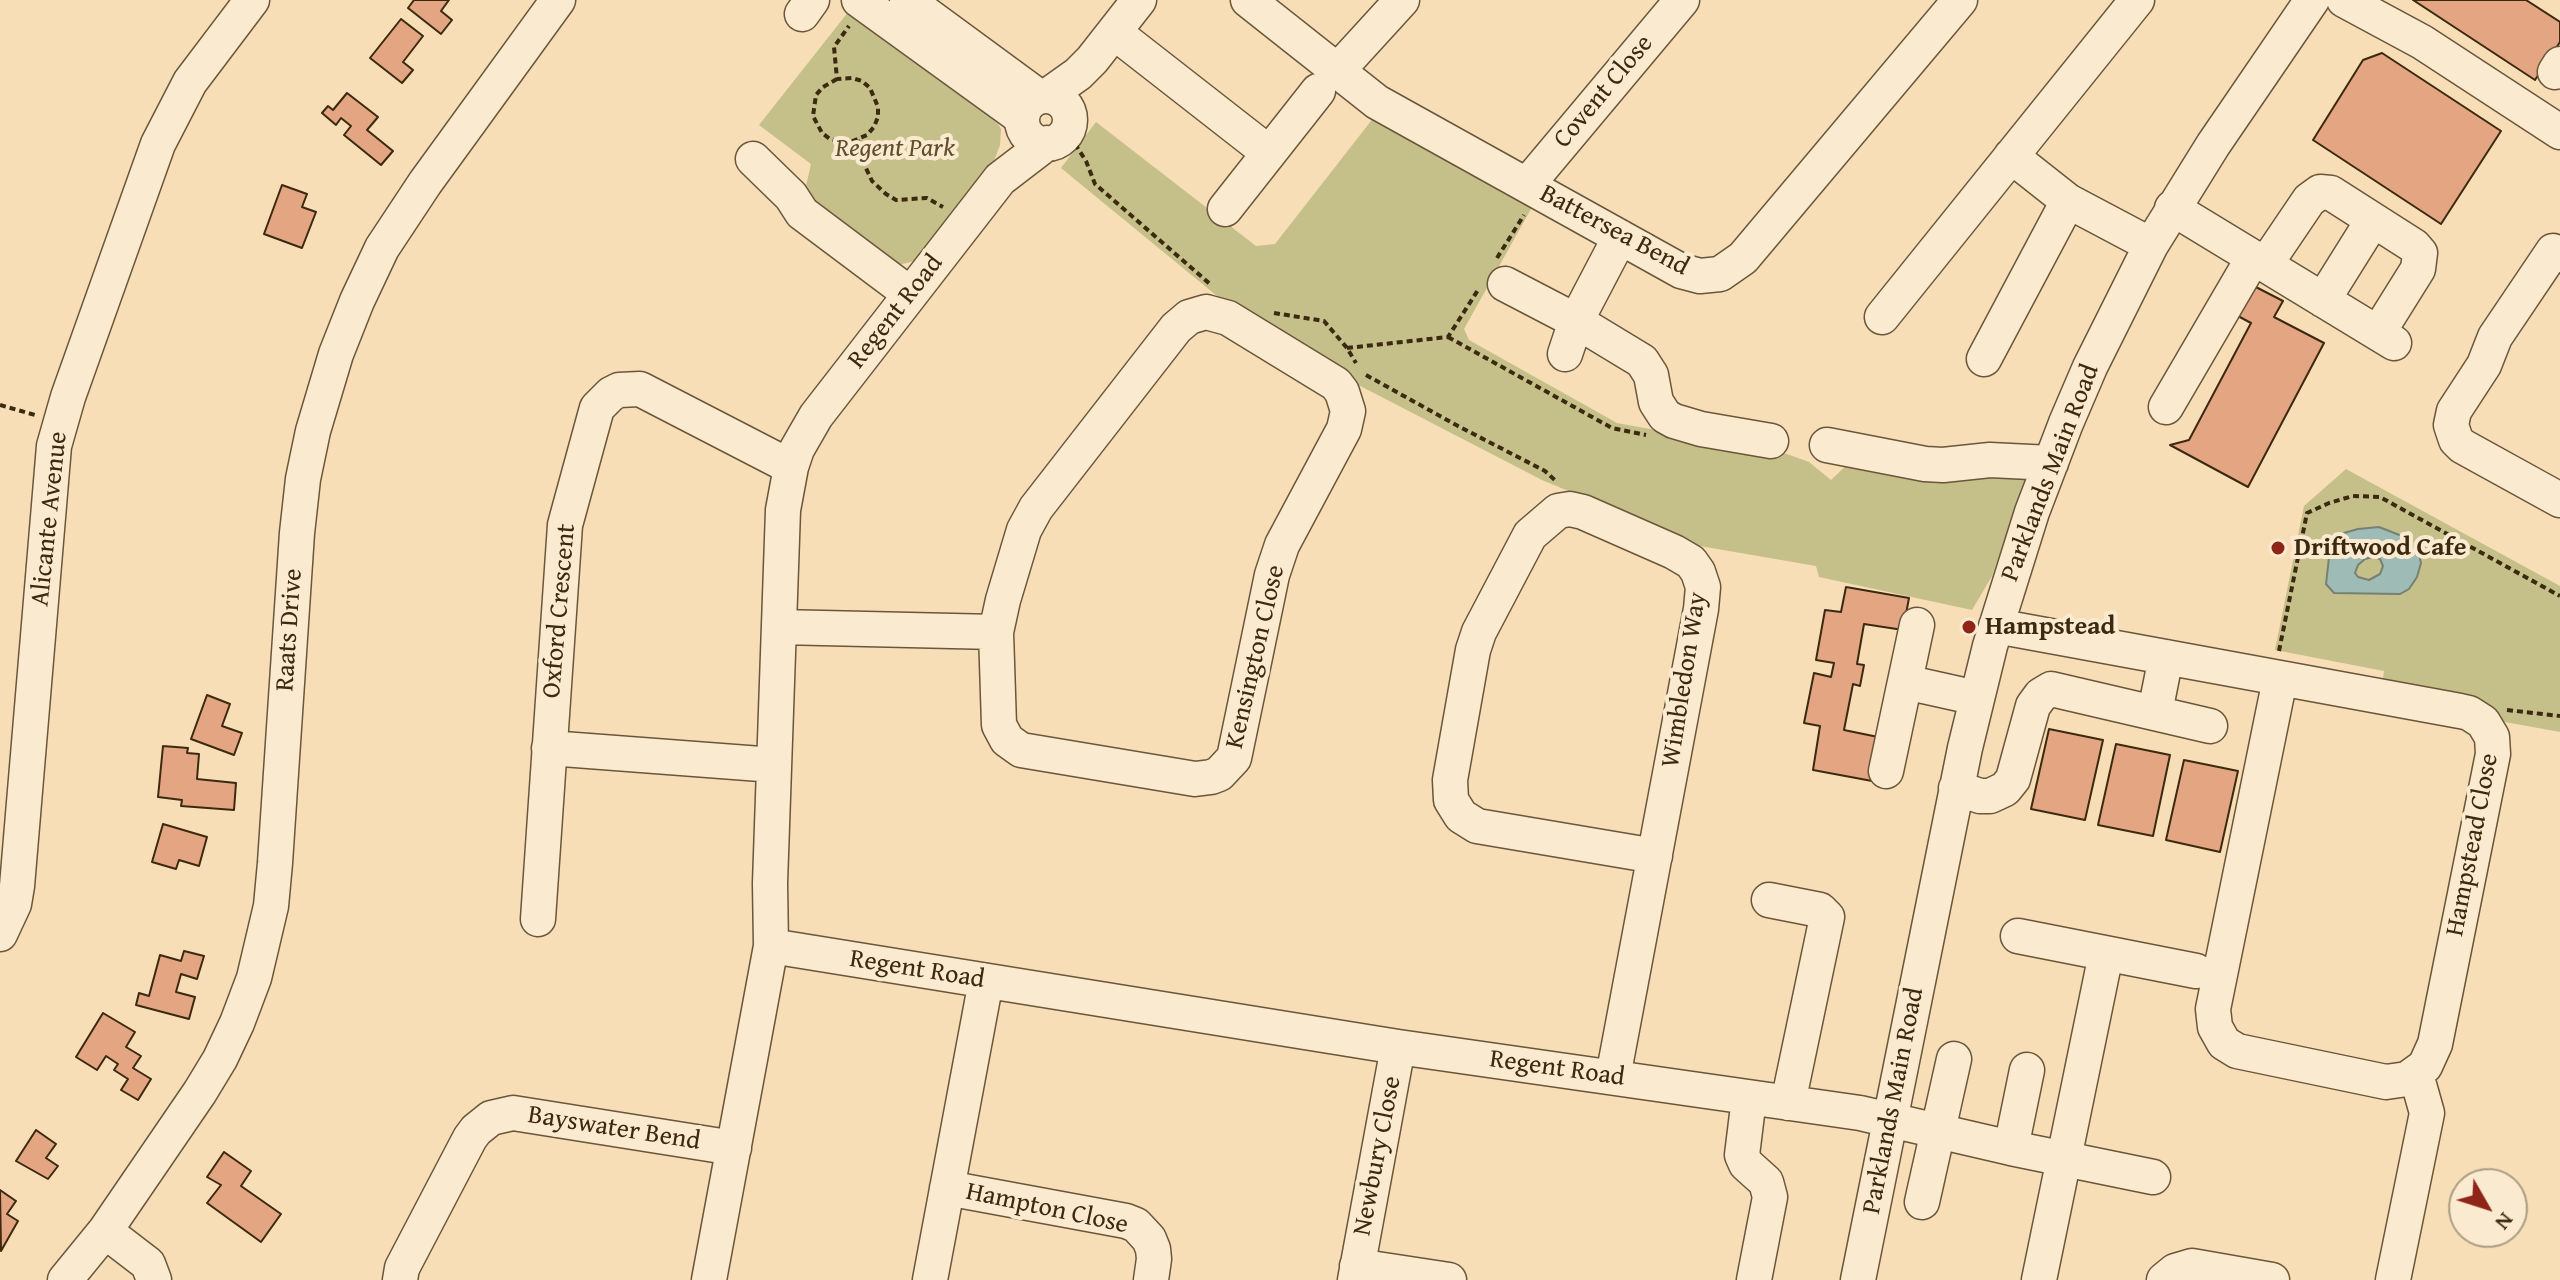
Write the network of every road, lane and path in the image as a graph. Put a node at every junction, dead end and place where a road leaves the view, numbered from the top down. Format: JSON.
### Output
{"nodes":[{"id":1,"x":252,"y":0,"type":"edge"},
{"id":2,"x":907,"y":0,"type":"edge"},
{"id":3,"x":1139,"y":0,"type":"edge"},
{"id":4,"x":1248,"y":0,"type":"edge"},
{"id":5,"x":1402,"y":0,"type":"edge"},
{"id":6,"x":1682,"y":0,"type":"edge"},
{"id":7,"x":1960,"y":0,"type":"edge"},
{"id":8,"x":2137,"y":0,"type":"edge"},
{"id":9,"x":2312,"y":0,"type":"edge"},
{"id":10,"x":2344,"y":0,"type":"edge"},
{"id":11,"x":554,"y":8,"type":"edge"},
{"id":12,"x":854,"y":13,"type":"edge"},
{"id":13,"x":1114,"y":32,"type":"junction"},
{"id":14,"x":837,"y":79,"type":"junction"},
{"id":15,"x":1328,"y":80,"type":"junction"},
{"id":16,"x":1046,"y":120,"type":"junction"},
{"id":17,"x":2560,"y":132,"type":"edge"},
{"id":18,"x":858,"y":140,"type":"junction"},
{"id":19,"x":1269,"y":153,"type":"junction"},
{"id":20,"x":2011,"y":156,"type":"junction"},
{"id":21,"x":753,"y":159,"type":"dead end"},
{"id":22,"x":1532,"y":188,"type":"junction"},
{"id":23,"x":2068,"y":201,"type":"junction"},
{"id":24,"x":2172,"y":208,"type":"junction"},
{"id":25,"x":946,"y":209,"type":"dead end"},
{"id":26,"x":1225,"y":209,"type":"dead end"},
{"id":27,"x":2373,"y":220,"type":"junction"},
{"id":28,"x":1620,"y":237,"type":"junction"},
{"id":29,"x":2151,"y":245,"type":"junction"},
{"id":30,"x":2560,"y":255,"type":"edge"},
{"id":31,"x":2259,"y":261,"type":"junction"},
{"id":32,"x":1494,"y":275,"type":"junction"},
{"id":33,"x":1218,"y":291,"type":"dead end"},
{"id":34,"x":910,"y":294,"type":"junction"},
{"id":35,"x":2323,"y":300,"type":"junction"},
{"id":36,"x":1268,"y":312,"type":"dead end"},
{"id":37,"x":1882,"y":317,"type":"dead end"},
{"id":38,"x":1576,"y":321,"type":"junction"},
{"id":39,"x":1347,"y":348,"type":"junction"},
{"id":40,"x":1565,"y":354,"type":"dead end"},
{"id":41,"x":1984,"y":359,"type":"dead end"},
{"id":42,"x":0,"y":405,"type":"edge"},
{"id":43,"x":2166,"y":407,"type":"dead end"},
{"id":44,"x":61,"y":422,"type":"junction"},
{"id":45,"x":1771,"y":441,"type":"dead end"},
{"id":46,"x":1827,"y":445,"type":"dead end"},
{"id":47,"x":2051,"y":463,"type":"junction"},
{"id":48,"x":791,"y":467,"type":"junction"},
{"id":49,"x":2560,"y":500,"type":"edge"},
{"id":50,"x":1570,"y":509,"type":"junction"},
{"id":51,"x":2560,"y":596,"type":"edge"},
{"id":52,"x":1917,"y":625,"type":"dead end"},
{"id":53,"x":1996,"y":626,"type":"junction"},
{"id":54,"x":779,"y":627,"type":"junction"},
{"id":55,"x":996,"y":632,"type":"junction"},
{"id":56,"x":2166,"y":657,"type":"junction"},
{"id":57,"x":2280,"y":679,"type":"junction"},
{"id":58,"x":1905,"y":682,"type":"junction"},
{"id":59,"x":1977,"y":698,"type":"junction"},
{"id":60,"x":2155,"y":712,"type":"junction"},
{"id":61,"x":2560,"y":716,"type":"edge"},
{"id":62,"x":2483,"y":722,"type":"junction"},
{"id":63,"x":2210,"y":726,"type":"dead end"},
{"id":64,"x":549,"y":748,"type":"junction"},
{"id":65,"x":774,"y":765,"type":"junction"},
{"id":66,"x":1886,"y":771,"type":"dead end"},
{"id":67,"x":1956,"y":788,"type":"junction"},
{"id":68,"x":1655,"y":856,"type":"junction"},
{"id":69,"x":1769,"y":900,"type":"dead end"},
{"id":70,"x":538,"y":919,"type":"dead end"},
{"id":71,"x":0,"y":934,"type":"edge"},
{"id":72,"x":2018,"y":936,"type":"dead end"},
{"id":73,"x":771,"y":946,"type":"junction"},
{"id":74,"x":2106,"y":954,"type":"junction"},
{"id":75,"x":2196,"y":971,"type":"dead end"},
{"id":76,"x":986,"y":981,"type":"junction"},
{"id":77,"x":1398,"y":1047,"type":"junction"},
{"id":78,"x":1954,"y":1059,"type":"dead end"},
{"id":79,"x":2027,"y":1070,"type":"dead end"},
{"id":80,"x":2416,"y":1074,"type":"junction"},
{"id":81,"x":1613,"y":1077,"type":"junction"},
{"id":82,"x":1749,"y":1098,"type":"junction"},
{"id":83,"x":1788,"y":1103,"type":"junction"},
{"id":84,"x":1890,"y":1122,"type":"junction"},
{"id":85,"x":1937,"y":1132,"type":"junction"},
{"id":86,"x":734,"y":1148,"type":"junction"},
{"id":87,"x":2011,"y":1148,"type":"junction"},
{"id":88,"x":2064,"y":1159,"type":"junction"},
{"id":89,"x":2153,"y":1177,"type":"dead end"},
{"id":90,"x":947,"y":1188,"type":"junction"},
{"id":91,"x":1922,"y":1202,"type":"dead end"},
{"id":92,"x":89,"y":1255,"type":"edge"},
{"id":93,"x":1356,"y":1273,"type":"edge"},
{"id":94,"x":65,"y":1280,"type":"edge"},
{"id":95,"x":154,"y":1280,"type":"edge"},
{"id":96,"x":400,"y":1280,"type":"edge"},
{"id":97,"x":709,"y":1280,"type":"edge"},
{"id":98,"x":930,"y":1280,"type":"edge"},
{"id":99,"x":1151,"y":1280,"type":"edge"},
{"id":100,"x":1449,"y":1280,"type":"edge"},
{"id":101,"x":1754,"y":1280,"type":"edge"},
{"id":102,"x":1858,"y":1280,"type":"edge"},
{"id":103,"x":2039,"y":1280,"type":"edge"},
{"id":104,"x":2164,"y":1280,"type":"edge"},
{"id":105,"x":2272,"y":1280,"type":"edge"},
{"id":106,"x":2393,"y":1280,"type":"edge"}],
"edges":[{"from":1,"to":44,"type":"street","name":"Alicante Avenue"},
{"from":2,"to":16,"type":"street"},
{"from":3,"to":13,"type":"street","name":"Regent Road"},
{"from":4,"to":15,"type":"street","name":"Battersea Bend"},
{"from":5,"to":15,"type":"street"},
{"from":6,"to":22,"type":"street","name":"Covent Close"},
{"from":7,"to":28,"type":"street","name":"Battersea Bend"},
{"from":8,"to":20,"type":"street"},
{"from":9,"to":24,"type":"street","name":"Parklands Main Road"},
{"from":10,"to":17,"type":"street"},
{"from":11,"to":92,"type":"street","name":"Raats Drive"},
{"from":12,"to":14,"type":"path"},
{"from":12,"to":16,"type":"street"},
{"from":13,"to":16,"type":"street","name":"Regent Road"},
{"from":13,"to":19,"type":"street"},
{"from":14,"to":18,"type":"path"},
{"from":14,"to":18,"type":"path"},
{"from":15,"to":19,"type":"street"},
{"from":15,"to":22,"type":"street","name":"Battersea Bend"},
{"from":16,"to":33,"type":"path"},
{"from":16,"to":34,"type":"street","name":"Regent Road"},
{"from":18,"to":25,"type":"path"},
{"from":19,"to":26,"type":"street"},
{"from":20,"to":23,"type":"street"},
{"from":20,"to":37,"type":"street"},
{"from":21,"to":34,"type":"street"},
{"from":22,"to":28,"type":"street","name":"Battersea Bend"},
{"from":22,"to":32,"type":"path"},
{"from":23,"to":29,"type":"street"},
{"from":23,"to":41,"type":"street"},
{"from":24,"to":29,"type":"street","name":"Parklands Main Road"},
{"from":24,"to":31,"type":"street"},
{"from":27,"to":31,"type":"street"},
{"from":27,"to":35,"type":"street"},
{"from":27,"to":35,"type":"street"},
{"from":28,"to":38,"type":"street"},
{"from":29,"to":47,"type":"street","name":"Parklands Main Road"},
{"from":30,"to":49,"type":"street"},
{"from":31,"to":35,"type":"street"},
{"from":31,"to":43,"type":"street"},
{"from":32,"to":38,"type":"street"},
{"from":32,"to":39,"type":"path"},
{"from":34,"to":48,"type":"street","name":"Regent Road"},
{"from":36,"to":39,"type":"path"},
{"from":38,"to":40,"type":"street"},
{"from":38,"to":45,"type":"street"},
{"from":39,"to":50,"type":"path"},
{"from":42,"to":44,"type":"path"},
{"from":44,"to":71,"type":"street","name":"Alicante Avenue"},
{"from":46,"to":47,"type":"street"},
{"from":47,"to":53,"type":"street","name":"Parklands Main Road"},
{"from":48,"to":54,"type":"street","name":"Regent Road"},
{"from":48,"to":64,"type":"street","name":"Oxford Crescent"},
{"from":50,"to":68,"type":"street","name":"Wimbledon Way"},
{"from":50,"to":68,"type":"street"},
{"from":51,"to":57,"type":"path"},
{"from":52,"to":58,"type":"street"},
{"from":53,"to":56,"type":"street","name":"Hampstead Close"},
{"from":53,"to":59,"type":"street","name":"Parklands Main Road"},
{"from":54,"to":55,"type":"street"},
{"from":54,"to":65,"type":"street","name":"Regent Road"},
{"from":55,"to":55,"type":"street","name":"Kensington Close"},
{"from":56,"to":57,"type":"street","name":"Hampstead Close"},
{"from":56,"to":60,"type":"street"},
{"from":57,"to":62,"type":"street","name":"Hampstead Close"},
{"from":57,"to":80,"type":"street"},
{"from":58,"to":59,"type":"street"},
{"from":58,"to":66,"type":"street"},
{"from":59,"to":67,"type":"street","name":"Parklands Main Road"},
{"from":60,"to":63,"type":"street"},
{"from":60,"to":67,"type":"street"},
{"from":61,"to":62,"type":"path"},
{"from":62,"to":80,"type":"street","name":"Hampstead Close"},
{"from":64,"to":65,"type":"street"},
{"from":64,"to":70,"type":"street","name":"Oxford Crescent"},
{"from":65,"to":73,"type":"street","name":"Regent Road"},
{"from":67,"to":84,"type":"street","name":"Parklands Main Road"},
{"from":68,"to":81,"type":"street","name":"Wimbledon Way"},
{"from":69,"to":83,"type":"street"},
{"from":72,"to":74,"type":"street"},
{"from":73,"to":76,"type":"street","name":"Regent Road"},
{"from":73,"to":86,"type":"street","name":"Bayswater Bend"},
{"from":74,"to":75,"type":"street"},
{"from":74,"to":88,"type":"street"},
{"from":76,"to":77,"type":"street","name":"Regent Road"},
{"from":76,"to":90,"type":"street","name":"Hampton Close"},
{"from":77,"to":81,"type":"street","name":"Regent Road"},
{"from":77,"to":93,"type":"street","name":"Newbury Close"},
{"from":78,"to":85,"type":"street"},
{"from":79,"to":87,"type":"street"},
{"from":80,"to":106,"type":"street"},
{"from":81,"to":82,"type":"street","name":"Regent Road"},
{"from":82,"to":83,"type":"street","name":"Regent Road"},
{"from":82,"to":101,"type":"street"},
{"from":83,"to":84,"type":"street","name":"Regent Road"},
{"from":84,"to":85,"type":"street","name":"Regent Road"},
{"from":84,"to":102,"type":"street","name":"Parklands Main Road"},
{"from":85,"to":87,"type":"street","name":"Regent Road"},
{"from":85,"to":91,"type":"street"},
{"from":86,"to":96,"type":"street","name":"Bayswater Bend"},
{"from":86,"to":97,"type":"street","name":"Bayswater Bend"},
{"from":87,"to":88,"type":"street","name":"Regent Road"},
{"from":88,"to":89,"type":"street","name":"Regent Road"},
{"from":88,"to":103,"type":"street"},
{"from":90,"to":98,"type":"street","name":"Hampton Close"},
{"from":90,"to":99,"type":"street","name":"Hampton Close"},
{"from":92,"to":94,"type":"street","name":"Raats Drive"},
{"from":92,"to":95,"type":"street"},
{"from":93,"to":100,"type":"street","name":"Newbury Close"},
{"from":104,"to":105,"type":"street"}]}
